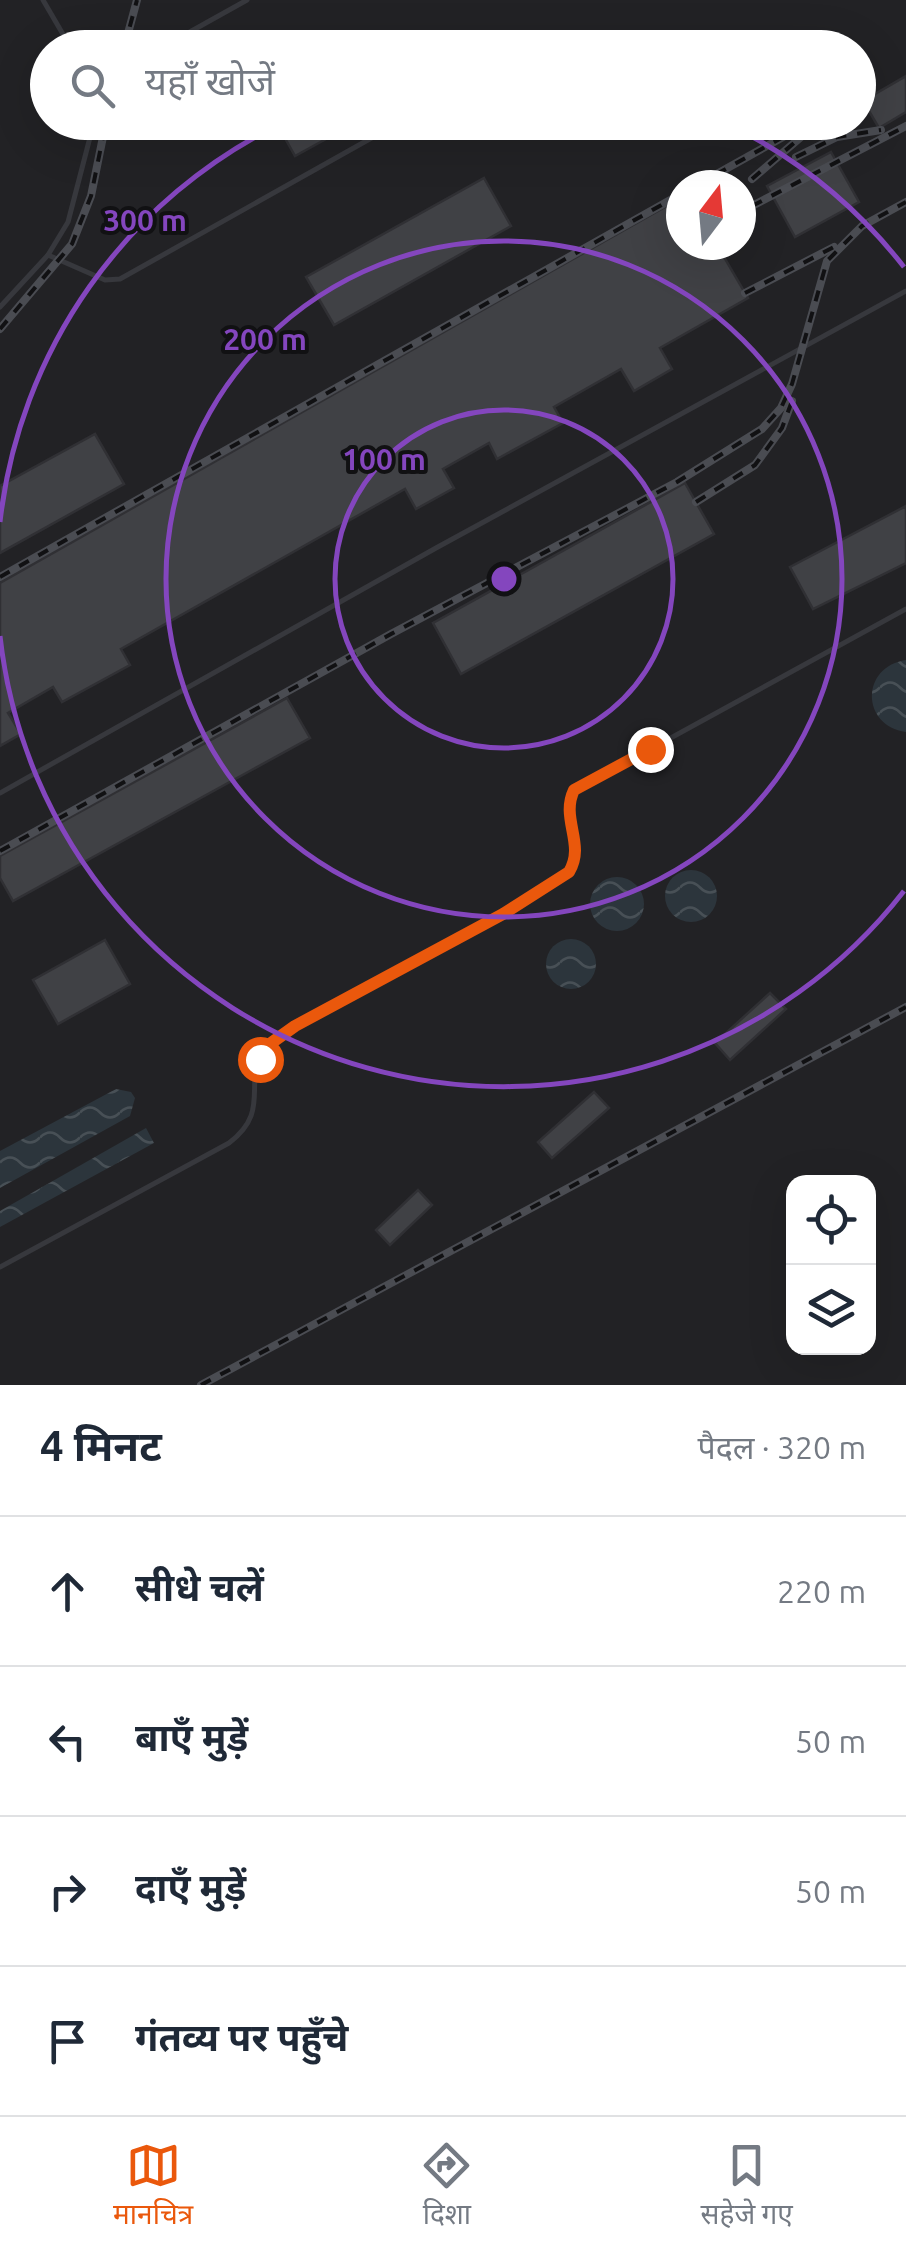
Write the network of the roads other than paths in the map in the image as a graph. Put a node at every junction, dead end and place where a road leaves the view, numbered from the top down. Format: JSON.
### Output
{"nodes":[{"id":1,"x":43,"y":0,"type":"edge"},
{"id":2,"x":246,"y":0,"type":"edge"},
{"id":3,"x":60,"y":30,"type":"edge"},
{"id":4,"x":193,"y":30,"type":"edge"},
{"id":5,"x":89,"y":140,"type":"edge"},
{"id":6,"x":368,"y":140,"type":"edge"},
{"id":7,"x":48,"y":255,"type":"junction"},
{"id":8,"x":906,"y":291,"type":"edge"},
{"id":9,"x":0,"y":307,"type":"edge"},
{"id":10,"x":906,"y":609,"type":"edge"},
{"id":11,"x":0,"y":793,"type":"edge"},
{"id":12,"x":0,"y":1267,"type":"edge"}],
"edges":[{"from":1,"to":3,"type":"lane"},
{"from":2,"to":4,"type":"lane"},
{"from":5,"to":7,"type":"lane"},
{"from":6,"to":7,"type":"lane"},
{"from":7,"to":9,"type":"lane"},
{"from":8,"to":11,"type":"lane"},
{"from":10,"to":12,"type":"lane"}]}
